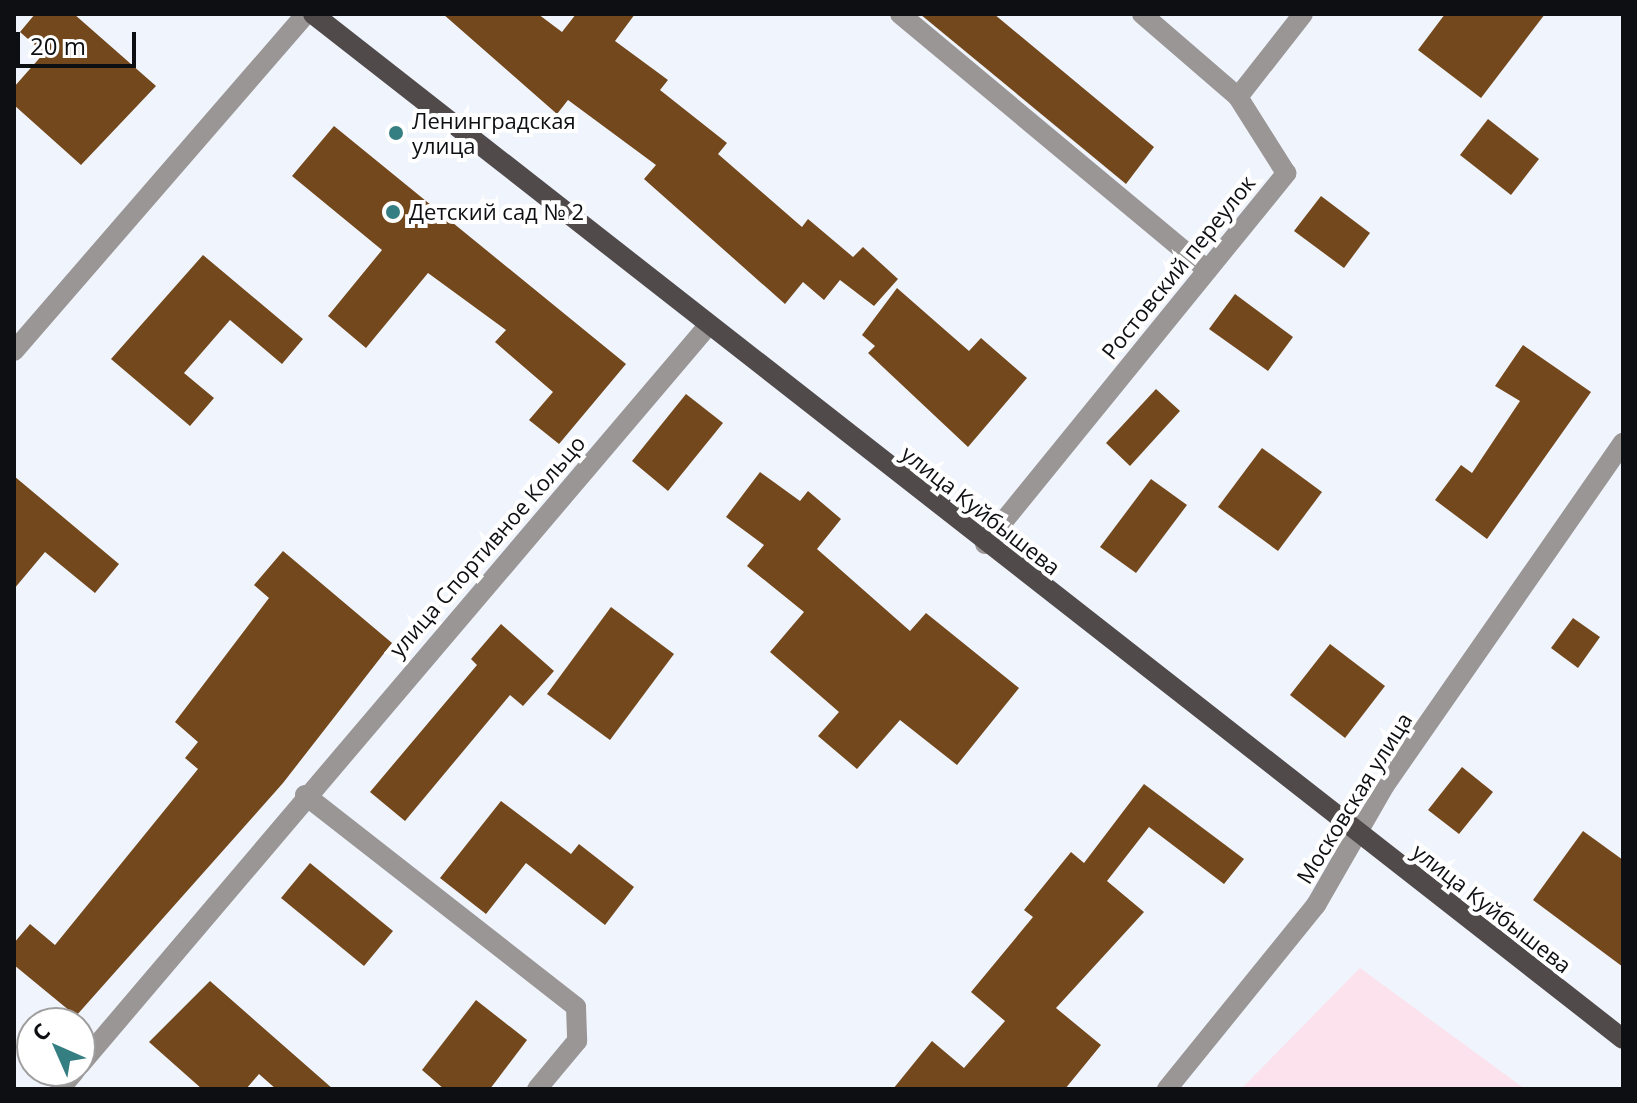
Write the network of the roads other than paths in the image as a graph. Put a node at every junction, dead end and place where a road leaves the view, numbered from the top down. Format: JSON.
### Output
{"nodes":[{"id":1,"x":306,"y":14,"type":"edge"},
{"id":2,"x":313,"y":14,"type":"edge"},
{"id":3,"x":900,"y":14,"type":"edge"},
{"id":4,"x":1303,"y":14,"type":"edge"},
{"id":5,"x":1151,"y":17,"type":"edge"},
{"id":6,"x":1238,"y":97,"type":"junction"},
{"id":7,"x":1207,"y":270,"type":"junction"},
{"id":8,"x":707,"y":327,"type":"junction"},
{"id":9,"x":14,"y":351,"type":"edge"},
{"id":10,"x":1623,"y":442,"type":"edge"},
{"id":11,"x":985,"y":544,"type":"junction"},
{"id":12,"x":305,"y":795,"type":"junction"},
{"id":13,"x":1362,"y":836,"type":"junction"},
{"id":14,"x":1623,"y":1039,"type":"edge"},
{"id":15,"x":96,"y":1046,"type":"edge"},
{"id":16,"x":537,"y":1089,"type":"edge"},
{"id":17,"x":1167,"y":1089,"type":"edge"}],
"edges":[{"from":1,"to":9,"type":"street"},
{"from":2,"to":8,"type":"main road","name":"улица Куйбышева"},
{"from":3,"to":7,"type":"street"},
{"from":4,"to":6,"type":"street"},
{"from":5,"to":6,"type":"street"},
{"from":6,"to":7,"type":"street","name":"Ростовский переулок"},
{"from":7,"to":11,"type":"street","name":"Ростовский переулок"},
{"from":8,"to":11,"type":"main road","name":"улица Куйбышева"},
{"from":8,"to":12,"type":"street","name":"улица Спортивное Кольцо"},
{"from":10,"to":13,"type":"street","name":"Московская улица"},
{"from":11,"to":13,"type":"main road","name":"улица Куйбышева"},
{"from":12,"to":15,"type":"street","name":"улица Спортивное Кольцо"},
{"from":12,"to":16,"type":"street"},
{"from":13,"to":14,"type":"main road","name":"улица Куйбышева"},
{"from":13,"to":17,"type":"street","name":"Московская улица"}]}
